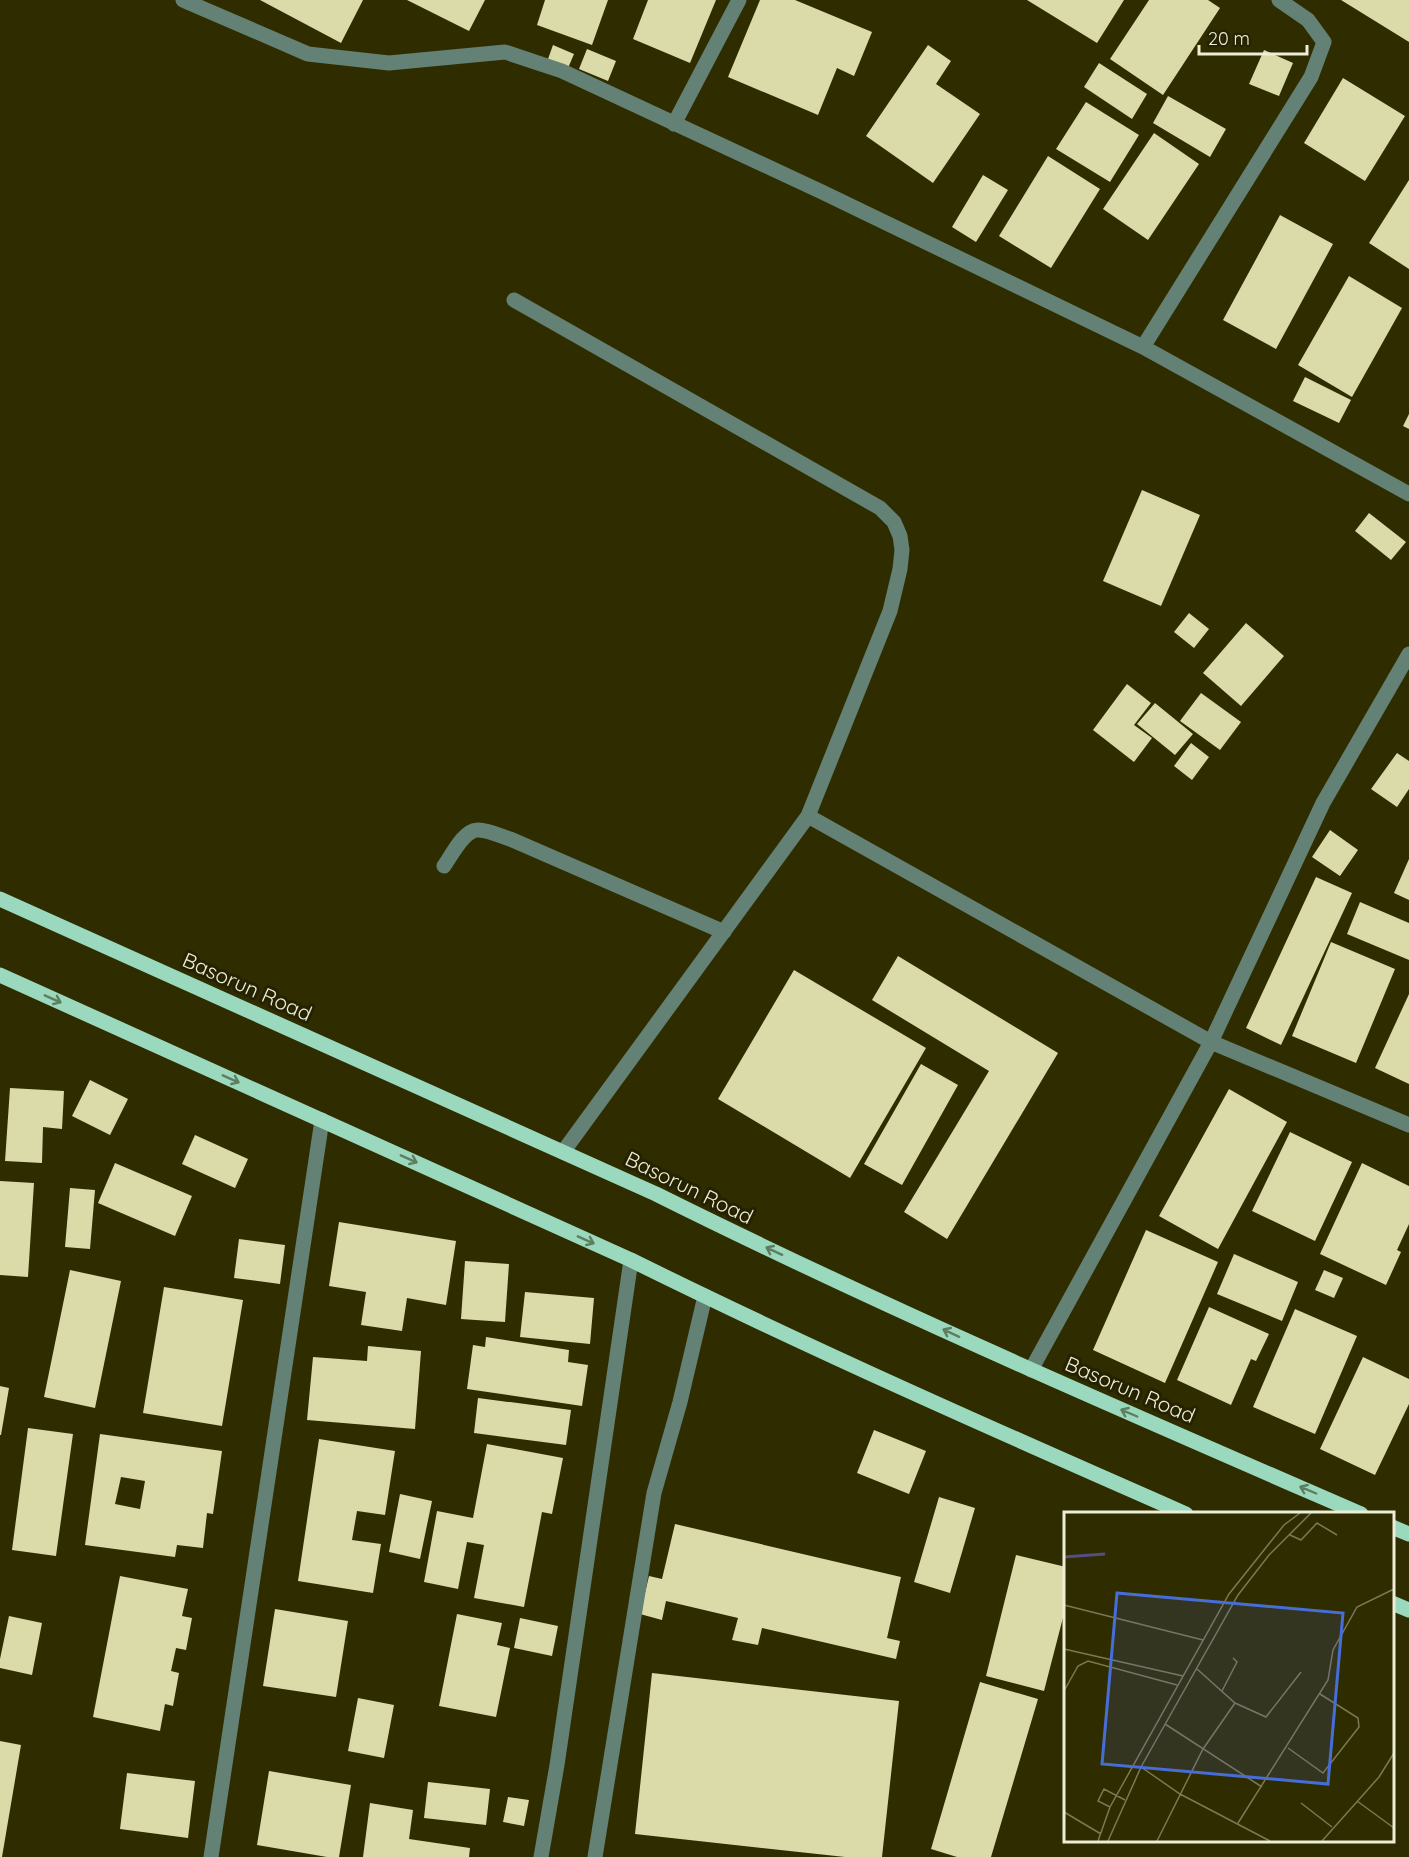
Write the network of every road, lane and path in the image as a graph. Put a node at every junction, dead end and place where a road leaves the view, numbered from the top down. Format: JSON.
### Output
{"nodes":[{"id":1,"x":183,"y":0,"type":"edge"},
{"id":2,"x":739,"y":0,"type":"edge"},
{"id":3,"x":1279,"y":0,"type":"edge"},
{"id":4,"x":674,"y":124,"type":"junction"},
{"id":5,"x":514,"y":300,"type":"dead end"},
{"id":6,"x":1143,"y":347,"type":"junction"},
{"id":7,"x":1409,"y":494,"type":"edge"},
{"id":8,"x":1409,"y":654,"type":"edge"},
{"id":9,"x":808,"y":816,"type":"junction"},
{"id":10,"x":444,"y":866,"type":"dead end"},
{"id":11,"x":0,"y":899,"type":"edge"},
{"id":12,"x":724,"y":932,"type":"junction"},
{"id":13,"x":0,"y":975,"type":"edge"},
{"id":14,"x":1211,"y":1042,"type":"junction"},
{"id":15,"x":322,"y":1120,"type":"junction"},
{"id":16,"x":1409,"y":1125,"type":"edge"},
{"id":17,"x":563,"y":1152,"type":"junction"},
{"id":18,"x":631,"y":1260,"type":"junction"},
{"id":19,"x":705,"y":1296,"type":"junction"},
{"id":20,"x":1031,"y":1370,"type":"junction"},
{"id":21,"x":1181,"y":1512,"type":"edge"},
{"id":22,"x":1356,"y":1512,"type":"edge"},
{"id":23,"x":1394,"y":1604,"type":"edge"},
{"id":24,"x":1409,"y":1610,"type":"edge"},
{"id":25,"x":211,"y":1857,"type":"edge"},
{"id":26,"x":541,"y":1857,"type":"edge"},
{"id":27,"x":595,"y":1857,"type":"edge"}],
"edges":[{"from":1,"to":4,"type":"street"},
{"from":2,"to":4,"type":"street"},
{"from":3,"to":6,"type":"street"},
{"from":4,"to":6,"type":"street"},
{"from":5,"to":9,"type":"street"},
{"from":6,"to":7,"type":"street"},
{"from":8,"to":14,"type":"street"},
{"from":9,"to":12,"type":"street"},
{"from":9,"to":14,"type":"street"},
{"from":10,"to":12,"type":"street"},
{"from":11,"to":17,"type":"main road","name":"Basorun Road"},
{"from":12,"to":17,"type":"street"},
{"from":13,"to":15,"type":"main road","one_way":true},
{"from":14,"to":16,"type":"street"},
{"from":14,"to":20,"type":"street"},
{"from":15,"to":18,"type":"main road","one_way":true},
{"from":15,"to":25,"type":"street"},
{"from":20,"to":17,"type":"main road","name":"Basorun Road","one_way":true},
{"from":18,"to":19,"type":"main road"},
{"from":18,"to":26,"type":"street"},
{"from":19,"to":21,"type":"main road"},
{"from":19,"to":27,"type":"street"},
{"from":22,"to":20,"type":"main road","name":"Basorun Road","one_way":true},
{"from":23,"to":24,"type":"main road"}]}
